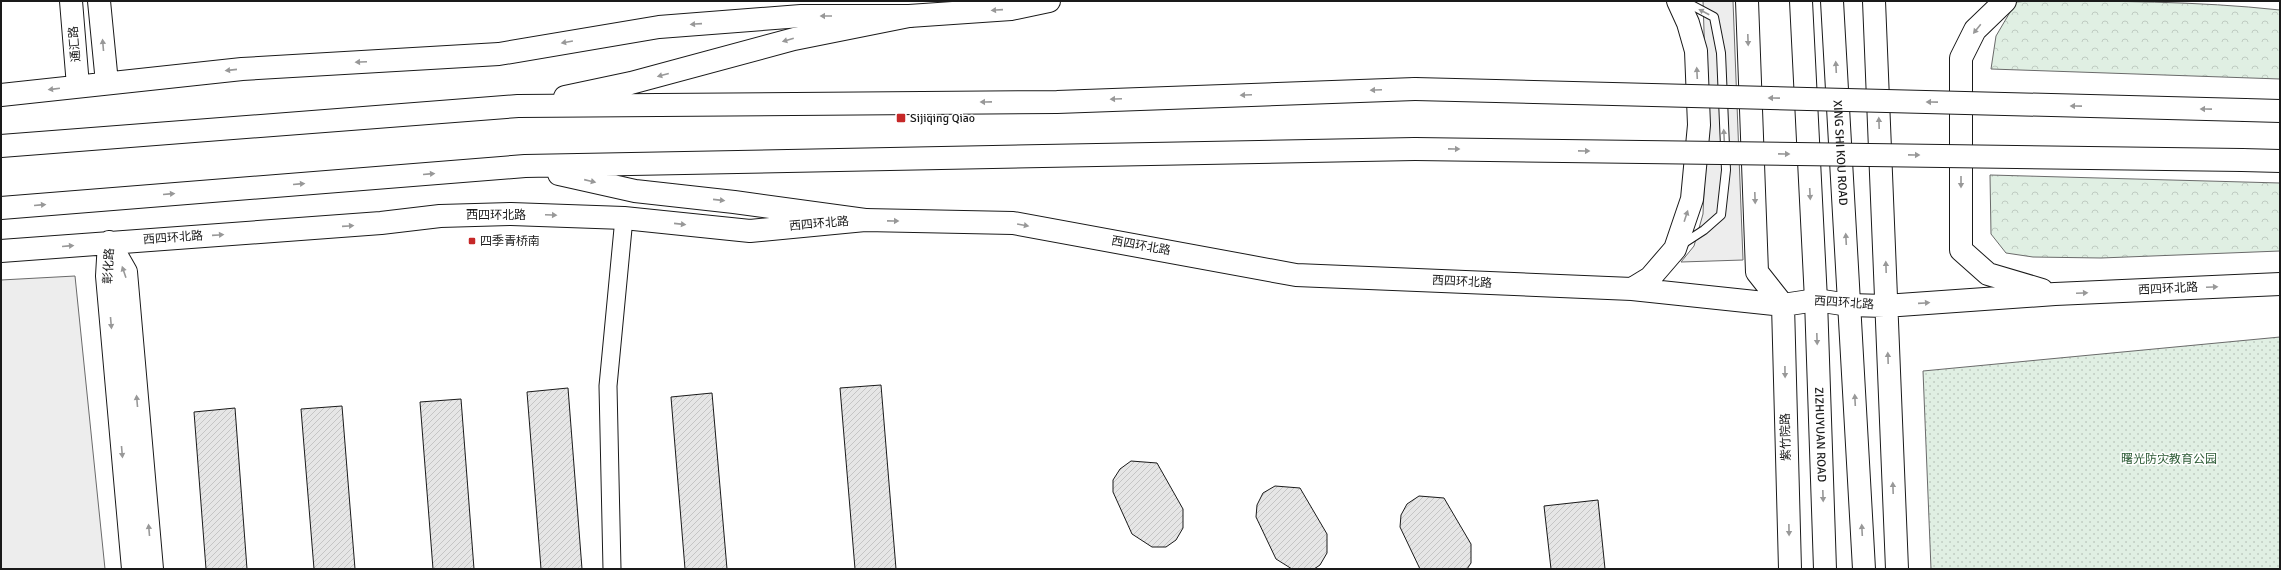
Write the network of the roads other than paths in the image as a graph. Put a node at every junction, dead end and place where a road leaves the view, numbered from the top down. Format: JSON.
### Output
{"nodes":[{"id":1,"x":72,"y":1,"type":"edge"},
{"id":2,"x":99,"y":1,"type":"edge"},
{"id":3,"x":1050,"y":1,"type":"edge"},
{"id":4,"x":1678,"y":1,"type":"edge"},
{"id":5,"x":1684,"y":1,"type":"edge"},
{"id":6,"x":1747,"y":1,"type":"edge"},
{"id":7,"x":1801,"y":1,"type":"edge"},
{"id":8,"x":1832,"y":1,"type":"edge"},
{"id":9,"x":1874,"y":1,"type":"edge"},
{"id":10,"x":2005,"y":1,"type":"edge"},
{"id":11,"x":908,"y":16,"type":"junction"},
{"id":12,"x":107,"y":84,"type":"junction"},
{"id":13,"x":78,"y":86,"type":"junction"},
{"id":14,"x":1,"y":95,"type":"edge"},
{"id":15,"x":518,"y":106,"type":"junction"},
{"id":16,"x":2280,"y":111,"type":"edge"},
{"id":17,"x":1,"y":146,"type":"edge"},
{"id":18,"x":2280,"y":161,"type":"edge"},
{"id":19,"x":525,"y":166,"type":"junction"},
{"id":20,"x":1,"y":208,"type":"edge"},
{"id":21,"x":624,"y":218,"type":"junction"},
{"id":22,"x":866,"y":220,"type":"junction"},
{"id":23,"x":109,"y":242,"type":"junction"},
{"id":24,"x":1675,"y":249,"type":"junction"},
{"id":25,"x":1,"y":251,"type":"edge"},
{"id":26,"x":2280,"y":284,"type":"edge"},
{"id":27,"x":1632,"y":289,"type":"junction"},
{"id":28,"x":2055,"y":294,"type":"junction"},
{"id":29,"x":1816,"y":300,"type":"junction"},
{"id":30,"x":1783,"y":305,"type":"junction"},
{"id":31,"x":1849,"y":305,"type":"junction"},
{"id":32,"x":1886,"y":306,"type":"junction"},
{"id":33,"x":133,"y":569,"type":"edge"},
{"id":34,"x":152,"y":569,"type":"edge"},
{"id":35,"x":612,"y":569,"type":"edge"},
{"id":36,"x":1790,"y":569,"type":"edge"},
{"id":37,"x":1825,"y":569,"type":"edge"},
{"id":38,"x":1864,"y":569,"type":"edge"},
{"id":39,"x":1897,"y":569,"type":"edge"}],
"edges":[{"from":1,"to":13,"type":"main road","name":"通汇路"},
{"from":12,"to":2,"type":"main road","one_way":true},
{"from":3,"to":11,"type":"main road","one_way":true},
{"from":24,"to":4,"type":"main road","one_way":true},
{"from":24,"to":5,"type":"lane","one_way":true},
{"from":6,"to":30,"type":"main road","one_way":true},
{"from":7,"to":29,"type":"main road","one_way":true},
{"from":31,"to":8,"type":"main road","name":"XING SHI KOU ROAD","one_way":true},
{"from":32,"to":9,"type":"main road","one_way":true},
{"from":10,"to":28,"type":"main road","one_way":true},
{"from":11,"to":12,"type":"main road","one_way":true},
{"from":11,"to":15,"type":"main road","one_way":true},
{"from":12,"to":13,"type":"main road"},
{"from":13,"to":14,"type":"main road","one_way":true},
{"from":16,"to":15,"type":"main road","one_way":true,"bridge":true},
{"from":15,"to":17,"type":"main road"},
{"from":19,"to":18,"type":"main road","one_way":true,"bridge":true},
{"from":20,"to":19,"type":"main road","one_way":true},
{"from":19,"to":22,"type":"main road","one_way":true},
{"from":21,"to":22,"type":"main road","name":"西四环北路","one_way":true},
{"from":23,"to":21,"type":"main road","name":"西四环北路","one_way":true},
{"from":21,"to":35,"type":"street"},
{"from":22,"to":27,"type":"main road","name":"西四环北路","one_way":true},
{"from":25,"to":23,"type":"main road","name":"西四环北路","one_way":true},
{"from":23,"to":33,"type":"main road","name":"彰化路","one_way":true},
{"from":34,"to":23,"type":"main road","name":"彰化路","one_way":true},
{"from":24,"to":27,"type":"main road"},
{"from":28,"to":26,"type":"main road","name":"西四环北路","one_way":true},
{"from":27,"to":30,"type":"main road","name":"西四环北路"},
{"from":32,"to":28,"type":"main road","name":"西四环北路","one_way":true},
{"from":29,"to":30,"type":"main road","name":"西四环北路"},
{"from":29,"to":31,"type":"main road","name":"西四环北路"},
{"from":29,"to":37,"type":"main road","name":"ZIZHUYUAN ROAD","one_way":true},
{"from":30,"to":36,"type":"main road","name":"紫竹院路","one_way":true},
{"from":31,"to":32,"type":"main road","name":"西四环北路"},
{"from":38,"to":31,"type":"main road","one_way":true},
{"from":39,"to":32,"type":"main road","one_way":true}]}
